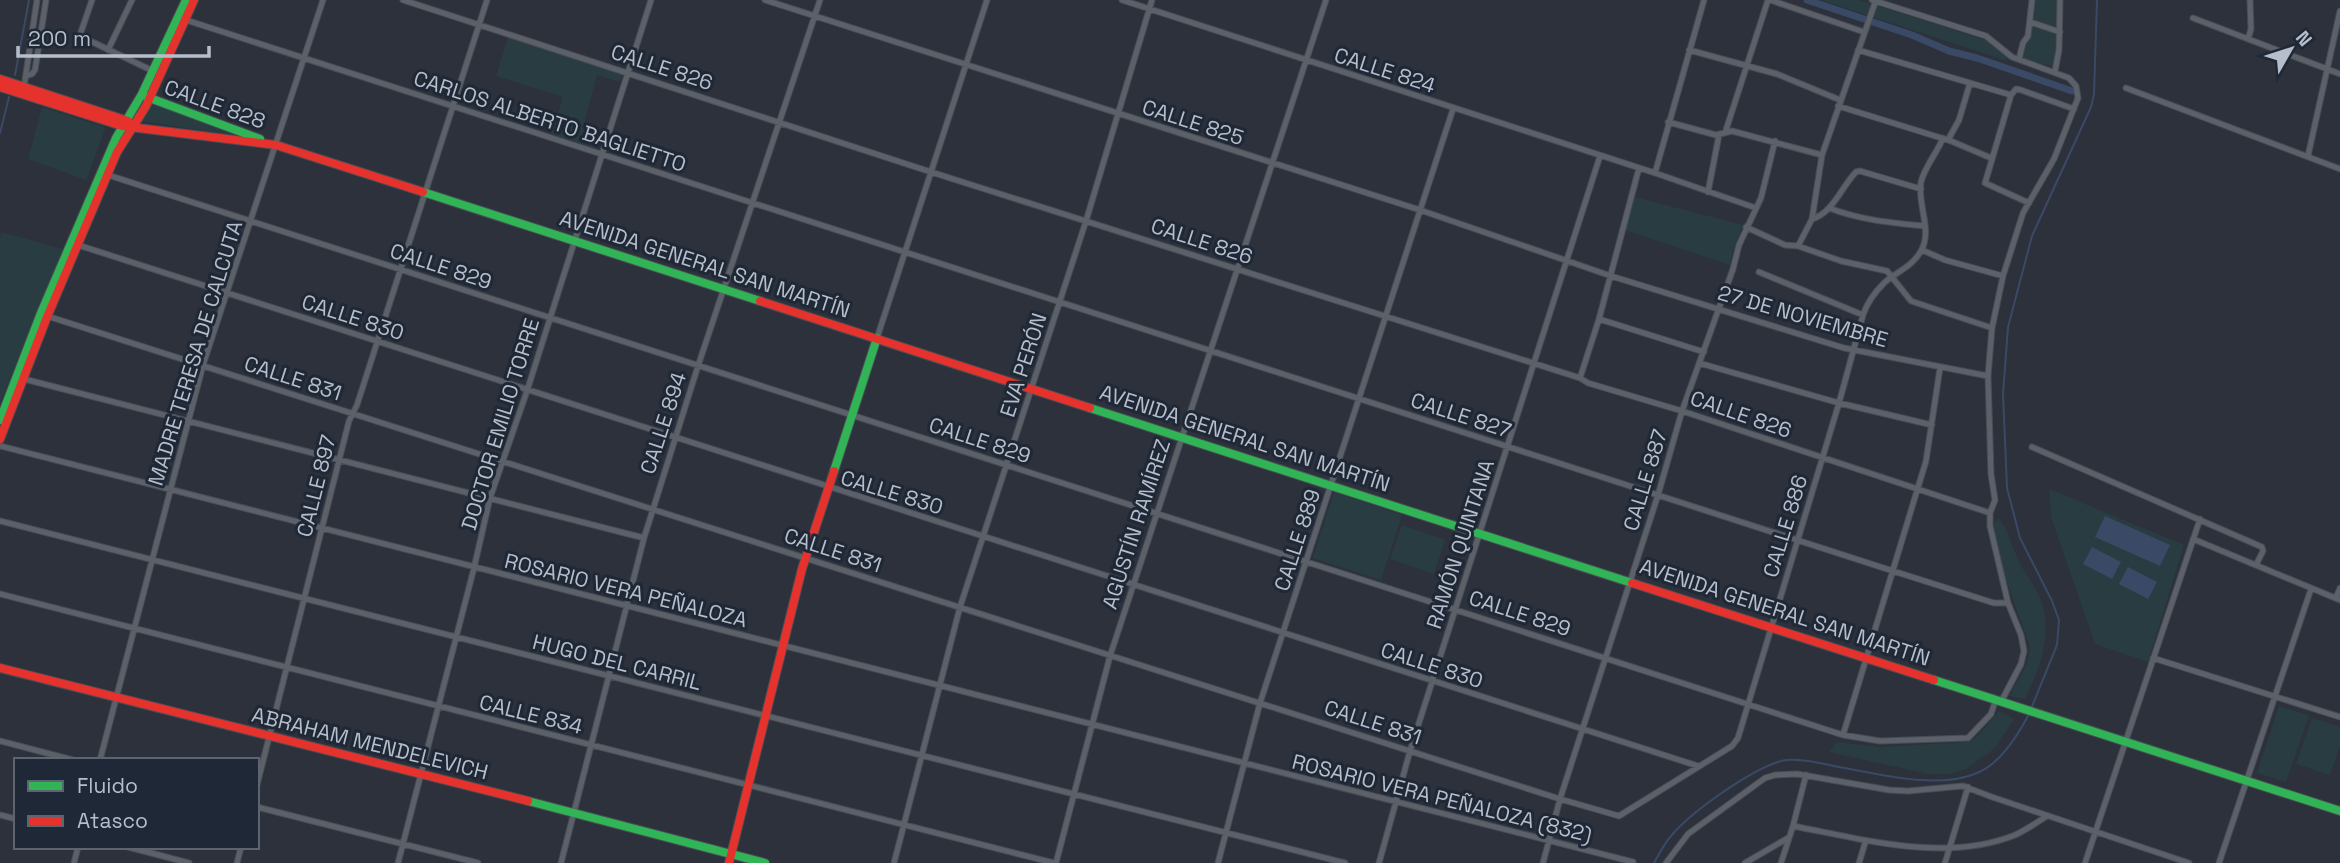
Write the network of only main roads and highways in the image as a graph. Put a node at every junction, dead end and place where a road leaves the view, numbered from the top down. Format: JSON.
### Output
{"nodes":[{"id":1,"x":186,"y":0,"type":"edge"},
{"id":2,"x":194,"y":0,"type":"edge"},
{"id":3,"x":0,"y":79,"type":"edge"},
{"id":4,"x":0,"y":87,"type":"edge"},
{"id":5,"x":23,"y":90,"type":"junction"},
{"id":6,"x":146,"y":97,"type":"junction"},
{"id":7,"x":127,"y":124,"type":"junction"},
{"id":8,"x":276,"y":145,"type":"junction"},
{"id":9,"x":44,"y":315,"type":"junction"},
{"id":10,"x":877,"y":338,"type":"junction"},
{"id":11,"x":0,"y":420,"type":"edge"},
{"id":12,"x":0,"y":439,"type":"edge"},
{"id":13,"x":0,"y":668,"type":"edge"},
{"id":14,"x":2340,"y":810,"type":"edge"},
{"id":15,"x":730,"y":859,"type":"edge"},
{"id":16,"x":765,"y":863,"type":"edge"}],
"edges":[{"from":1,"to":6,"type":"main road"},
{"from":2,"to":6,"type":"main road"},
{"from":3,"to":5,"type":"main road","name":"AVENIDA GENERAL SAN MARTÍN"},
{"from":4,"to":5,"type":"main road","name":"AVENIDA GENERAL SAN MARTÍN"},
{"from":5,"to":7,"type":"main road","name":"AVENIDA GENERAL SAN MARTÍN"},
{"from":6,"to":7,"type":"main road"},
{"from":6,"to":8,"type":"main road","name":"CALLE 828"},
{"from":7,"to":8,"type":"main road","name":"AVENIDA GENERAL SAN MARTÍN"},
{"from":7,"to":9,"type":"main road"},
{"from":7,"to":9,"type":"main road"},
{"from":8,"to":10,"type":"main road","name":"AVENIDA GENERAL SAN MARTÍN"},
{"from":9,"to":11,"type":"main road"},
{"from":9,"to":12,"type":"main road"},
{"from":10,"to":14,"type":"main road","name":"AVENIDA GENERAL SAN MARTÍN"},
{"from":10,"to":15,"type":"main road"},
{"from":13,"to":15,"type":"main road","name":"ABRAHAM MENDELEVICH"},
{"from":15,"to":16,"type":"main road","name":"ABRAHAM MENDELEVICH"}]}
